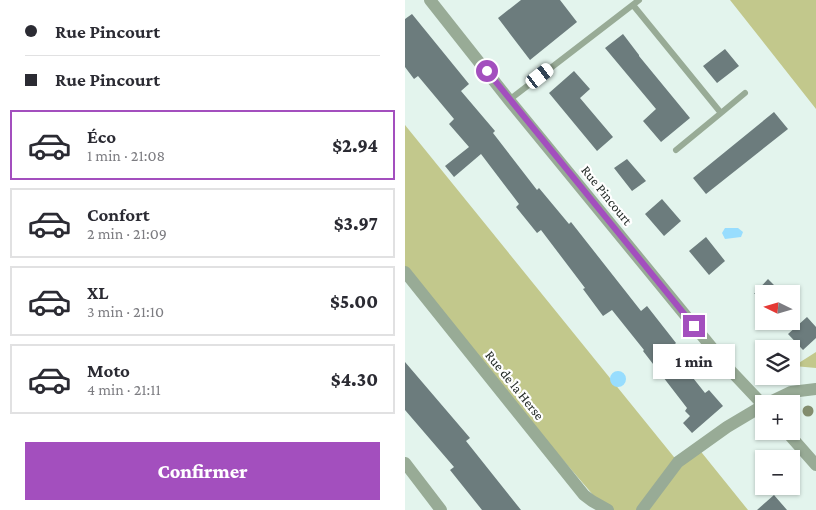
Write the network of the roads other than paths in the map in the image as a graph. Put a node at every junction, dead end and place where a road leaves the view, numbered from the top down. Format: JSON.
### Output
{"nodes":[{"id":1,"x":430,"y":0,"type":"edge"},
{"id":2,"x":639,"y":0,"type":"edge"},
{"id":3,"x":633,"y":5,"type":"junction"},
{"id":4,"x":745,"y":93,"type":"dead end"},
{"id":5,"x":509,"y":100,"type":"junction"},
{"id":6,"x":721,"y":113,"type":"junction"},
{"id":7,"x":677,"y":150,"type":"dead end"},
{"id":8,"x":405,"y":272,"type":"edge"},
{"id":9,"x":816,"y":389,"type":"edge"},
{"id":10,"x":785,"y":395,"type":"edge"},
{"id":11,"x":755,"y":396,"type":"edge"},
{"id":12,"x":755,"y":410,"type":"edge"},
{"id":13,"x":794,"y":440,"type":"edge"},
{"id":14,"x":405,"y":463,"type":"edge"},
{"id":15,"x":816,"y":465,"type":"edge"},
{"id":16,"x":441,"y":510,"type":"edge"},
{"id":17,"x":608,"y":510,"type":"edge"},
{"id":18,"x":642,"y":510,"type":"edge"}],
"edges":[{"from":1,"to":5,"type":"street","name":"Rue Pincourt"},
{"from":2,"to":3,"type":"lane"},
{"from":3,"to":5,"type":"lane"},
{"from":3,"to":6,"type":"lane"},
{"from":4,"to":6,"type":"lane"},
{"from":5,"to":11,"type":"street","name":"Rue Pincourt"},
{"from":6,"to":7,"type":"lane"},
{"from":8,"to":17,"type":"street","name":"Rue de la Herse"},
{"from":9,"to":10,"type":"street"},
{"from":12,"to":18,"type":"street"},
{"from":13,"to":15,"type":"street"},
{"from":14,"to":16,"type":"street"}]}
